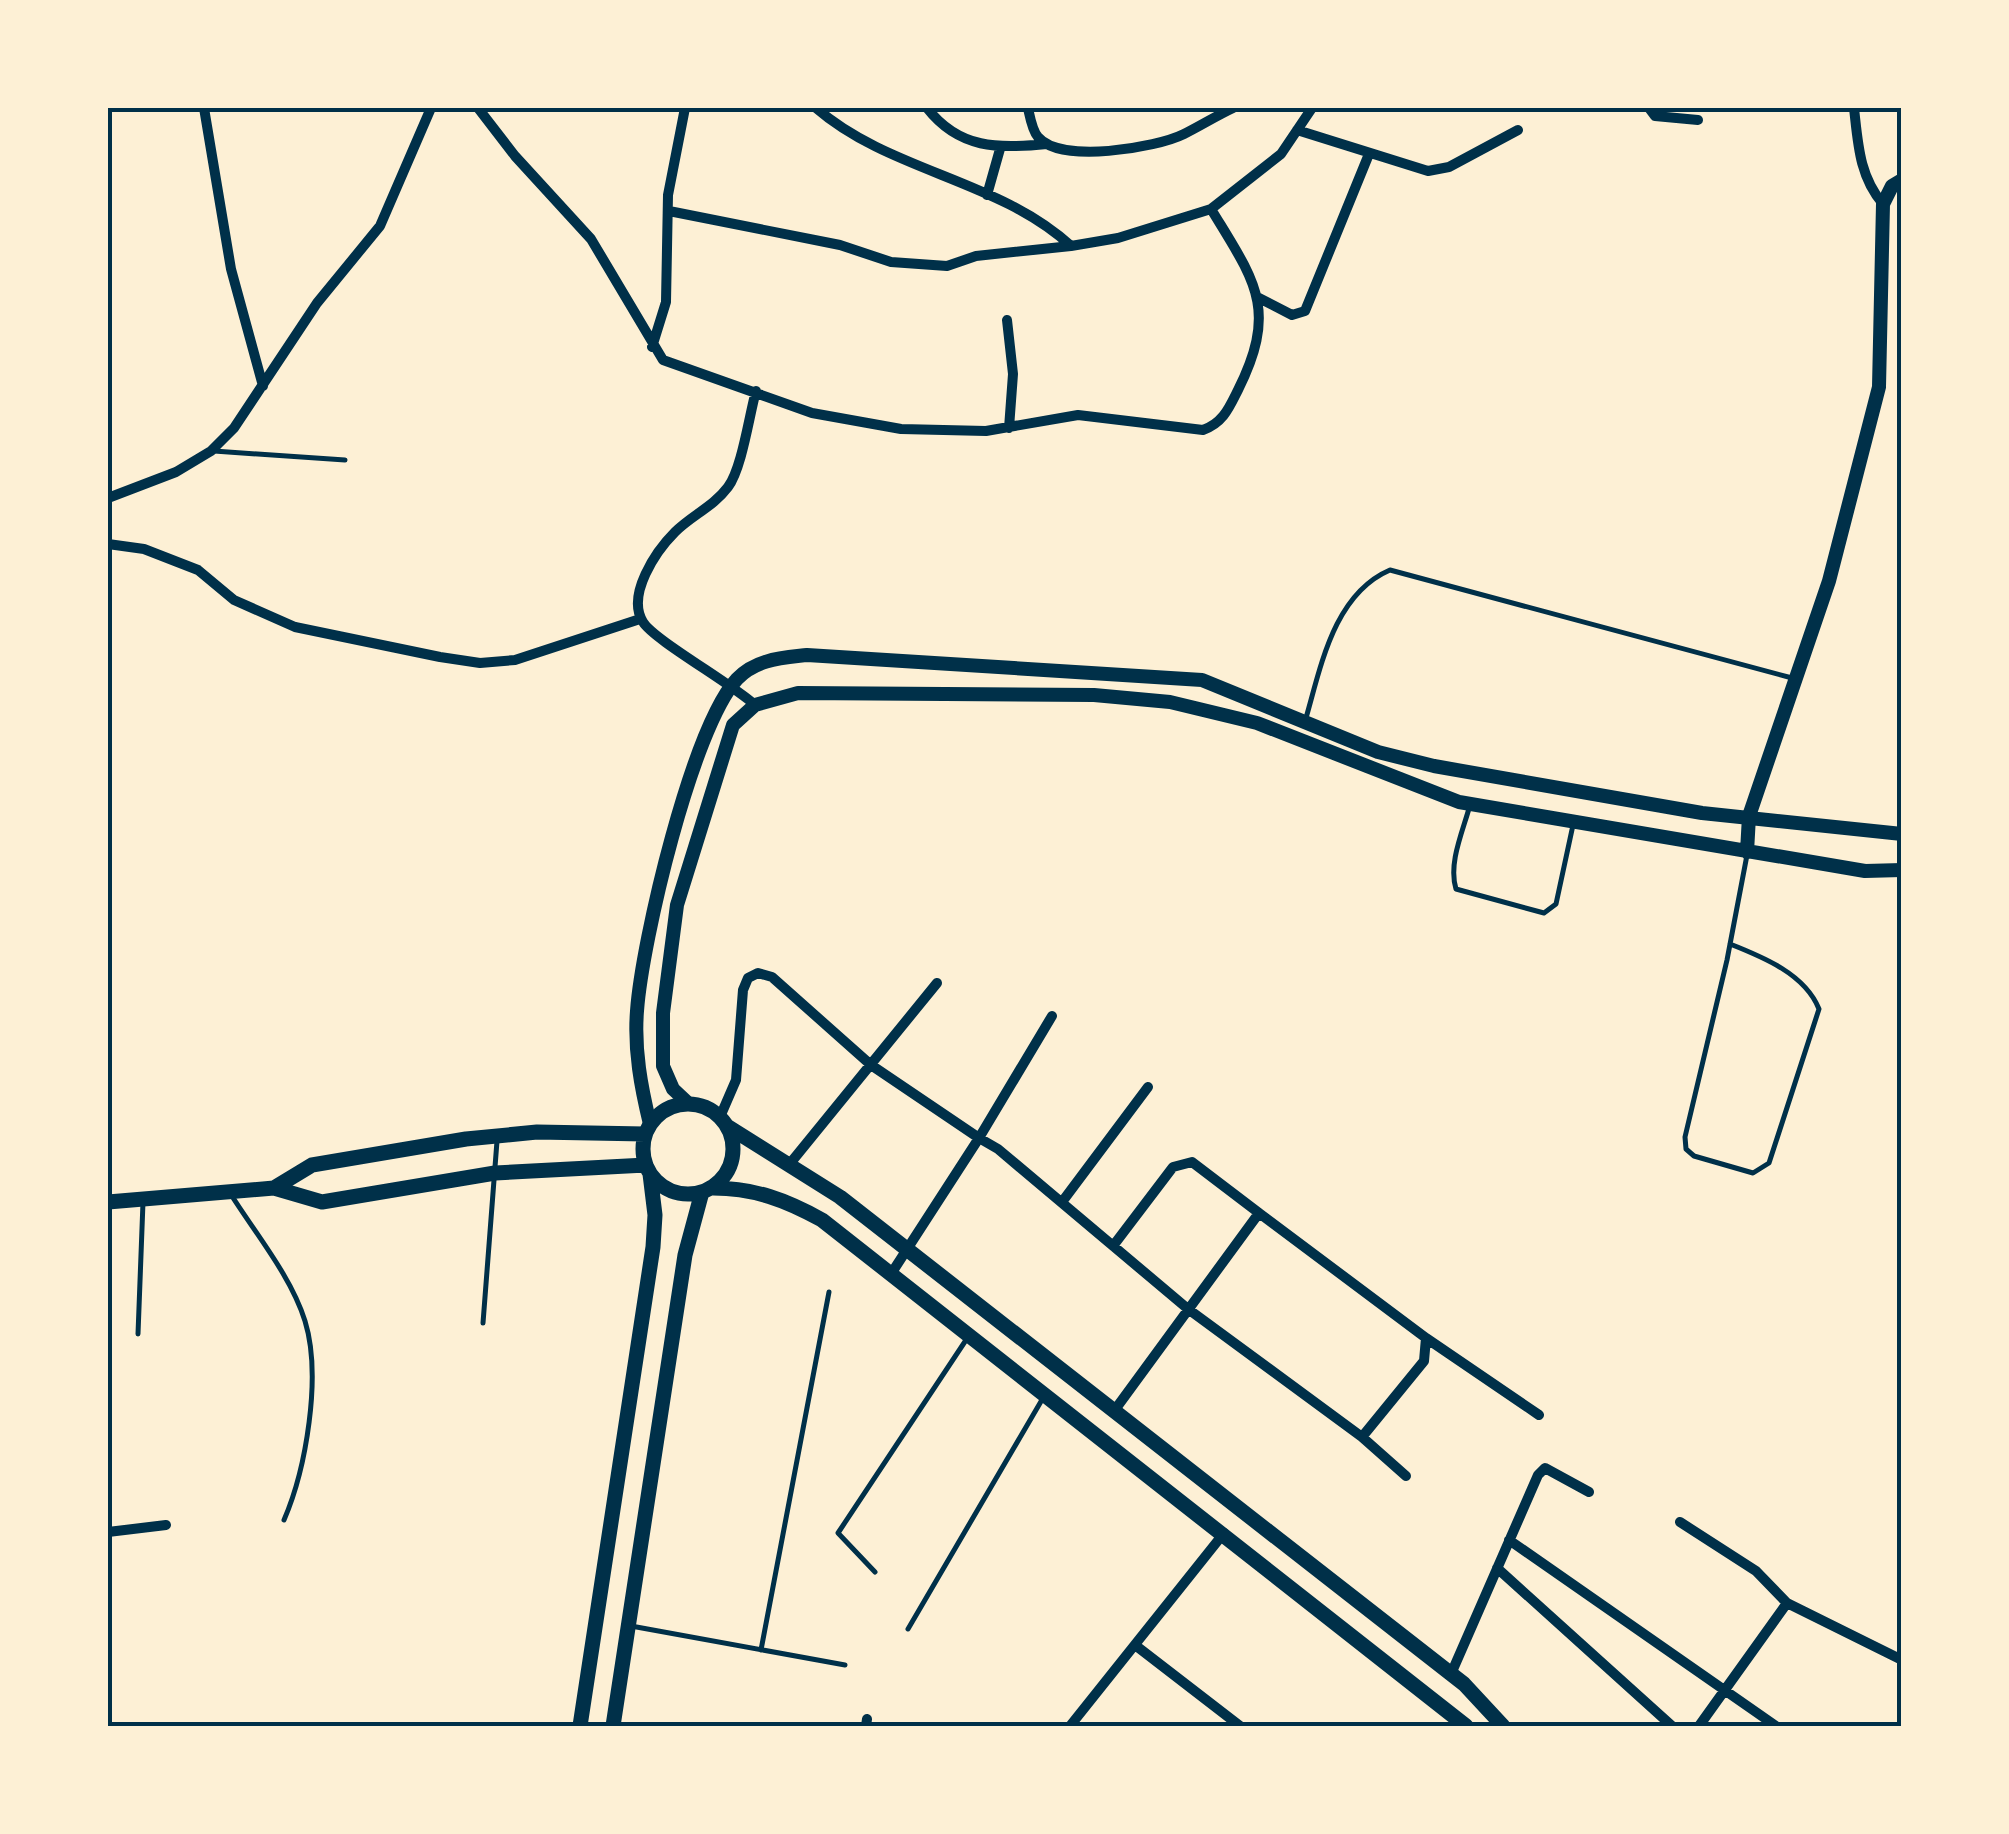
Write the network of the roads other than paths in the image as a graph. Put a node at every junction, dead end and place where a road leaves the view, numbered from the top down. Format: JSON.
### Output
{"nodes":[{"id":1,"x":204,"y":108,"type":"edge"},
{"id":2,"x":431,"y":108,"type":"edge"},
{"id":3,"x":478,"y":108,"type":"edge"},
{"id":4,"x":686,"y":108,"type":"edge"},
{"id":5,"x":816,"y":108,"type":"edge"},
{"id":6,"x":927,"y":108,"type":"edge"},
{"id":7,"x":1028,"y":108,"type":"edge"},
{"id":8,"x":1232,"y":108,"type":"edge"},
{"id":9,"x":1312,"y":108,"type":"edge"},
{"id":10,"x":1649,"y":108,"type":"edge"},
{"id":11,"x":1854,"y":108,"type":"edge"},
{"id":12,"x":1698,"y":120,"type":"dead end"},
{"id":13,"x":1297,"y":130,"type":"junction"},
{"id":14,"x":1518,"y":130,"type":"dead end"},
{"id":15,"x":1048,"y":144,"type":"junction"},
{"id":16,"x":1000,"y":149,"type":"junction"},
{"id":17,"x":1370,"y":154,"type":"junction"},
{"id":18,"x":1902,"y":180,"type":"edge"},
{"id":19,"x":987,"y":195,"type":"junction"},
{"id":20,"x":1883,"y":204,"type":"junction"},
{"id":21,"x":1211,"y":209,"type":"junction"},
{"id":22,"x":669,"y":211,"type":"junction"},
{"id":23,"x":1071,"y":246,"type":"junction"},
{"id":24,"x":1257,"y":298,"type":"junction"},
{"id":25,"x":1007,"y":320,"type":"dead end"},
{"id":26,"x":652,"y":347,"type":"junction"},
{"id":27,"x":263,"y":386,"type":"junction"},
{"id":28,"x":756,"y":391,"type":"junction"},
{"id":29,"x":1009,"y":428,"type":"junction"},
{"id":30,"x":211,"y":450,"type":"junction"},
{"id":31,"x":345,"y":460,"type":"dead end"},
{"id":32,"x":108,"y":498,"type":"edge"},
{"id":33,"x":108,"y":544,"type":"edge"},
{"id":34,"x":644,"y":623,"type":"junction"},
{"id":35,"x":1795,"y":678,"type":"junction"},
{"id":36,"x":734,"y":685,"type":"junction"},
{"id":37,"x":755,"y":705,"type":"junction"},
{"id":38,"x":1304,"y":723,"type":"junction"},
{"id":39,"x":1470,"y":804,"type":"junction"},
{"id":40,"x":1749,"y":816,"type":"junction"},
{"id":41,"x":1574,"y":822,"type":"junction"},
{"id":42,"x":1902,"y":834,"type":"edge"},
{"id":43,"x":1747,"y":852,"type":"junction"},
{"id":44,"x":1902,"y":870,"type":"edge"},
{"id":45,"x":1730,"y":944,"type":"junction"},
{"id":46,"x":937,"y":983,"type":"dead end"},
{"id":47,"x":1052,"y":1016,"type":"dead end"},
{"id":48,"x":871,"y":1065,"type":"junction"},
{"id":49,"x":1148,"y":1087,"type":"dead end"},
{"id":50,"x":689,"y":1104,"type":"junction"},
{"id":51,"x":724,"y":1122,"type":"junction"},
{"id":52,"x":648,"y":1129,"type":"junction"},
{"id":53,"x":497,"y":1135,"type":"junction"},
{"id":54,"x":979,"y":1138,"type":"junction"},
{"id":55,"x":788,"y":1166,"type":"junction"},
{"id":56,"x":648,"y":1170,"type":"junction"},
{"id":57,"x":495,"y":1173,"type":"junction"},
{"id":58,"x":274,"y":1188,"type":"junction"},
{"id":59,"x":227,"y":1189,"type":"junction"},
{"id":60,"x":708,"y":1190,"type":"junction"},
{"id":61,"x":143,"y":1196,"type":"junction"},
{"id":62,"x":108,"y":1202,"type":"edge"},
{"id":63,"x":1062,"y":1202,"type":"junction"},
{"id":64,"x":1259,"y":1213,"type":"junction"},
{"id":65,"x":1114,"y":1246,"type":"junction"},
{"id":66,"x":906,"y":1250,"type":"junction"},
{"id":67,"x":891,"y":1274,"type":"junction"},
{"id":68,"x":829,"y":1292,"type":"dead end"},
{"id":69,"x":1188,"y":1308,"type":"junction"},
{"id":70,"x":484,"y":1323,"type":"dead end"},
{"id":71,"x":138,"y":1334,"type":"dead end"},
{"id":72,"x":969,"y":1335,"type":"junction"},
{"id":73,"x":1426,"y":1338,"type":"junction"},
{"id":74,"x":1046,"y":1394,"type":"junction"},
{"id":75,"x":1114,"y":1411,"type":"junction"},
{"id":76,"x":1538,"y":1414,"type":"dead end"},
{"id":77,"x":1362,"y":1437,"type":"junction"},
{"id":78,"x":1406,"y":1476,"type":"dead end"},
{"id":79,"x":1589,"y":1492,"type":"dead end"},
{"id":80,"x":284,"y":1520,"type":"dead end"},
{"id":81,"x":1680,"y":1522,"type":"dead end"},
{"id":82,"x":166,"y":1524,"type":"dead end"},
{"id":83,"x":108,"y":1532,"type":"edge"},
{"id":84,"x":1224,"y":1534,"type":"junction"},
{"id":85,"x":1509,"y":1540,"type":"junction"},
{"id":86,"x":1497,"y":1568,"type":"junction"},
{"id":87,"x":875,"y":1572,"type":"dead end"},
{"id":88,"x":1787,"y":1603,"type":"junction"},
{"id":89,"x":628,"y":1626,"type":"junction"},
{"id":90,"x":908,"y":1629,"type":"dead end"},
{"id":91,"x":1135,"y":1645,"type":"junction"},
{"id":92,"x":761,"y":1650,"type":"junction"},
{"id":93,"x":1902,"y":1660,"type":"edge"},
{"id":94,"x":845,"y":1665,"type":"dead end"},
{"id":95,"x":1451,"y":1674,"type":"junction"},
{"id":96,"x":1725,"y":1694,"type":"junction"},
{"id":97,"x":1225,"y":1722,"type":"edge"},
{"id":98,"x":580,"y":1726,"type":"edge"},
{"id":99,"x":612,"y":1726,"type":"edge"},
{"id":100,"x":1070,"y":1726,"type":"edge"},
{"id":101,"x":1240,"y":1726,"type":"edge"},
{"id":102,"x":1466,"y":1726,"type":"edge"},
{"id":103,"x":1504,"y":1726,"type":"edge"},
{"id":104,"x":1672,"y":1726,"type":"edge"},
{"id":105,"x":1699,"y":1726,"type":"edge"},
{"id":106,"x":1776,"y":1726,"type":"edge"}],
"edges":[{"from":1,"to":27,"type":"street"},
{"from":2,"to":27,"type":"street"},
{"from":3,"to":26,"type":"street"},
{"from":4,"to":22,"type":"street"},
{"from":5,"to":19,"type":"street"},
{"from":6,"to":16,"type":"street"},
{"from":7,"to":15,"type":"street"},
{"from":8,"to":15,"type":"street"},
{"from":9,"to":13,"type":"street"},
{"from":10,"to":12,"type":"street"},
{"from":11,"to":20,"type":"street"},
{"from":13,"to":17,"type":"street"},
{"from":13,"to":21,"type":"street"},
{"from":14,"to":17,"type":"street"},
{"from":15,"to":16,"type":"street"},
{"from":16,"to":19,"type":"street"},
{"from":17,"to":24,"type":"street"},
{"from":18,"to":20,"type":"street"},
{"from":19,"to":23,"type":"street"},
{"from":20,"to":35,"type":"street"},
{"from":21,"to":23,"type":"street"},
{"from":21,"to":24,"type":"street"},
{"from":22,"to":23,"type":"street"},
{"from":22,"to":26,"type":"street"},
{"from":24,"to":29,"type":"street"},
{"from":25,"to":29,"type":"street"},
{"from":26,"to":28,"type":"street"},
{"from":27,"to":30,"type":"street"},
{"from":28,"to":29,"type":"street"},
{"from":28,"to":34,"type":"street"},
{"from":30,"to":31,"type":"lane"},
{"from":30,"to":32,"type":"street"},
{"from":33,"to":34,"type":"street"},
{"from":34,"to":36,"type":"street"},
{"from":35,"to":38,"type":"lane"},
{"from":35,"to":40,"type":"street"},
{"from":36,"to":37,"type":"street"},
{"from":36,"to":38,"type":"street"},
{"from":36,"to":52,"type":"street"},
{"from":37,"to":39,"type":"street"},
{"from":37,"to":50,"type":"street"},
{"from":38,"to":40,"type":"street"},
{"from":39,"to":41,"type":"street"},
{"from":39,"to":41,"type":"lane"},
{"from":40,"to":42,"type":"street"},
{"from":40,"to":43,"type":"street"},
{"from":41,"to":43,"type":"street"},
{"from":43,"to":44,"type":"street"},
{"from":43,"to":45,"type":"lane"},
{"from":45,"to":45,"type":"lane"},
{"from":46,"to":48,"type":"street"},
{"from":47,"to":54,"type":"street"},
{"from":48,"to":51,"type":"street"},
{"from":48,"to":54,"type":"street"},
{"from":48,"to":55,"type":"street"},
{"from":49,"to":63,"type":"street"},
{"from":50,"to":51,"type":"main road"},
{"from":50,"to":52,"type":"main road"},
{"from":51,"to":55,"type":"main road"},
{"from":51,"to":60,"type":"main road"},
{"from":52,"to":53,"type":"main road"},
{"from":52,"to":56,"type":"main road"},
{"from":53,"to":57,"type":"lane"},
{"from":53,"to":58,"type":"main road"},
{"from":54,"to":63,"type":"street"},
{"from":54,"to":66,"type":"street"},
{"from":55,"to":66,"type":"main road"},
{"from":56,"to":57,"type":"main road"},
{"from":56,"to":60,"type":"main road"},
{"from":56,"to":98,"type":"main road"},
{"from":57,"to":58,"type":"main road"},
{"from":57,"to":70,"type":"lane"},
{"from":58,"to":59,"type":"main road"},
{"from":59,"to":61,"type":"main road"},
{"from":59,"to":80,"type":"lane"},
{"from":60,"to":67,"type":"main road"},
{"from":60,"to":89,"type":"main road"},
{"from":61,"to":62,"type":"main road"},
{"from":61,"to":71,"type":"lane"},
{"from":63,"to":65,"type":"street"},
{"from":64,"to":65,"type":"street"},
{"from":64,"to":69,"type":"street"},
{"from":64,"to":73,"type":"street"},
{"from":65,"to":69,"type":"street"},
{"from":66,"to":67,"type":"street"},
{"from":66,"to":75,"type":"main road"},
{"from":67,"to":72,"type":"main road"},
{"from":68,"to":92,"type":"lane"},
{"from":69,"to":75,"type":"street"},
{"from":69,"to":77,"type":"street"},
{"from":72,"to":74,"type":"main road"},
{"from":72,"to":87,"type":"lane"},
{"from":73,"to":76,"type":"street"},
{"from":73,"to":77,"type":"street"},
{"from":74,"to":84,"type":"main road"},
{"from":74,"to":90,"type":"lane"},
{"from":75,"to":95,"type":"main road"},
{"from":77,"to":78,"type":"street"},
{"from":79,"to":85,"type":"street"},
{"from":81,"to":88,"type":"street"},
{"from":82,"to":83,"type":"street"},
{"from":84,"to":91,"type":"street"},
{"from":84,"to":102,"type":"main road"},
{"from":85,"to":86,"type":"street"},
{"from":85,"to":96,"type":"street"},
{"from":86,"to":95,"type":"street"},
{"from":86,"to":104,"type":"street"},
{"from":88,"to":93,"type":"street"},
{"from":88,"to":96,"type":"street"},
{"from":89,"to":92,"type":"lane"},
{"from":89,"to":99,"type":"main road"},
{"from":91,"to":97,"type":"street"},
{"from":91,"to":100,"type":"street"},
{"from":92,"to":94,"type":"lane"},
{"from":95,"to":103,"type":"main road"},
{"from":96,"to":105,"type":"street"},
{"from":96,"to":106,"type":"street"},
{"from":97,"to":101,"type":"street"}]}
